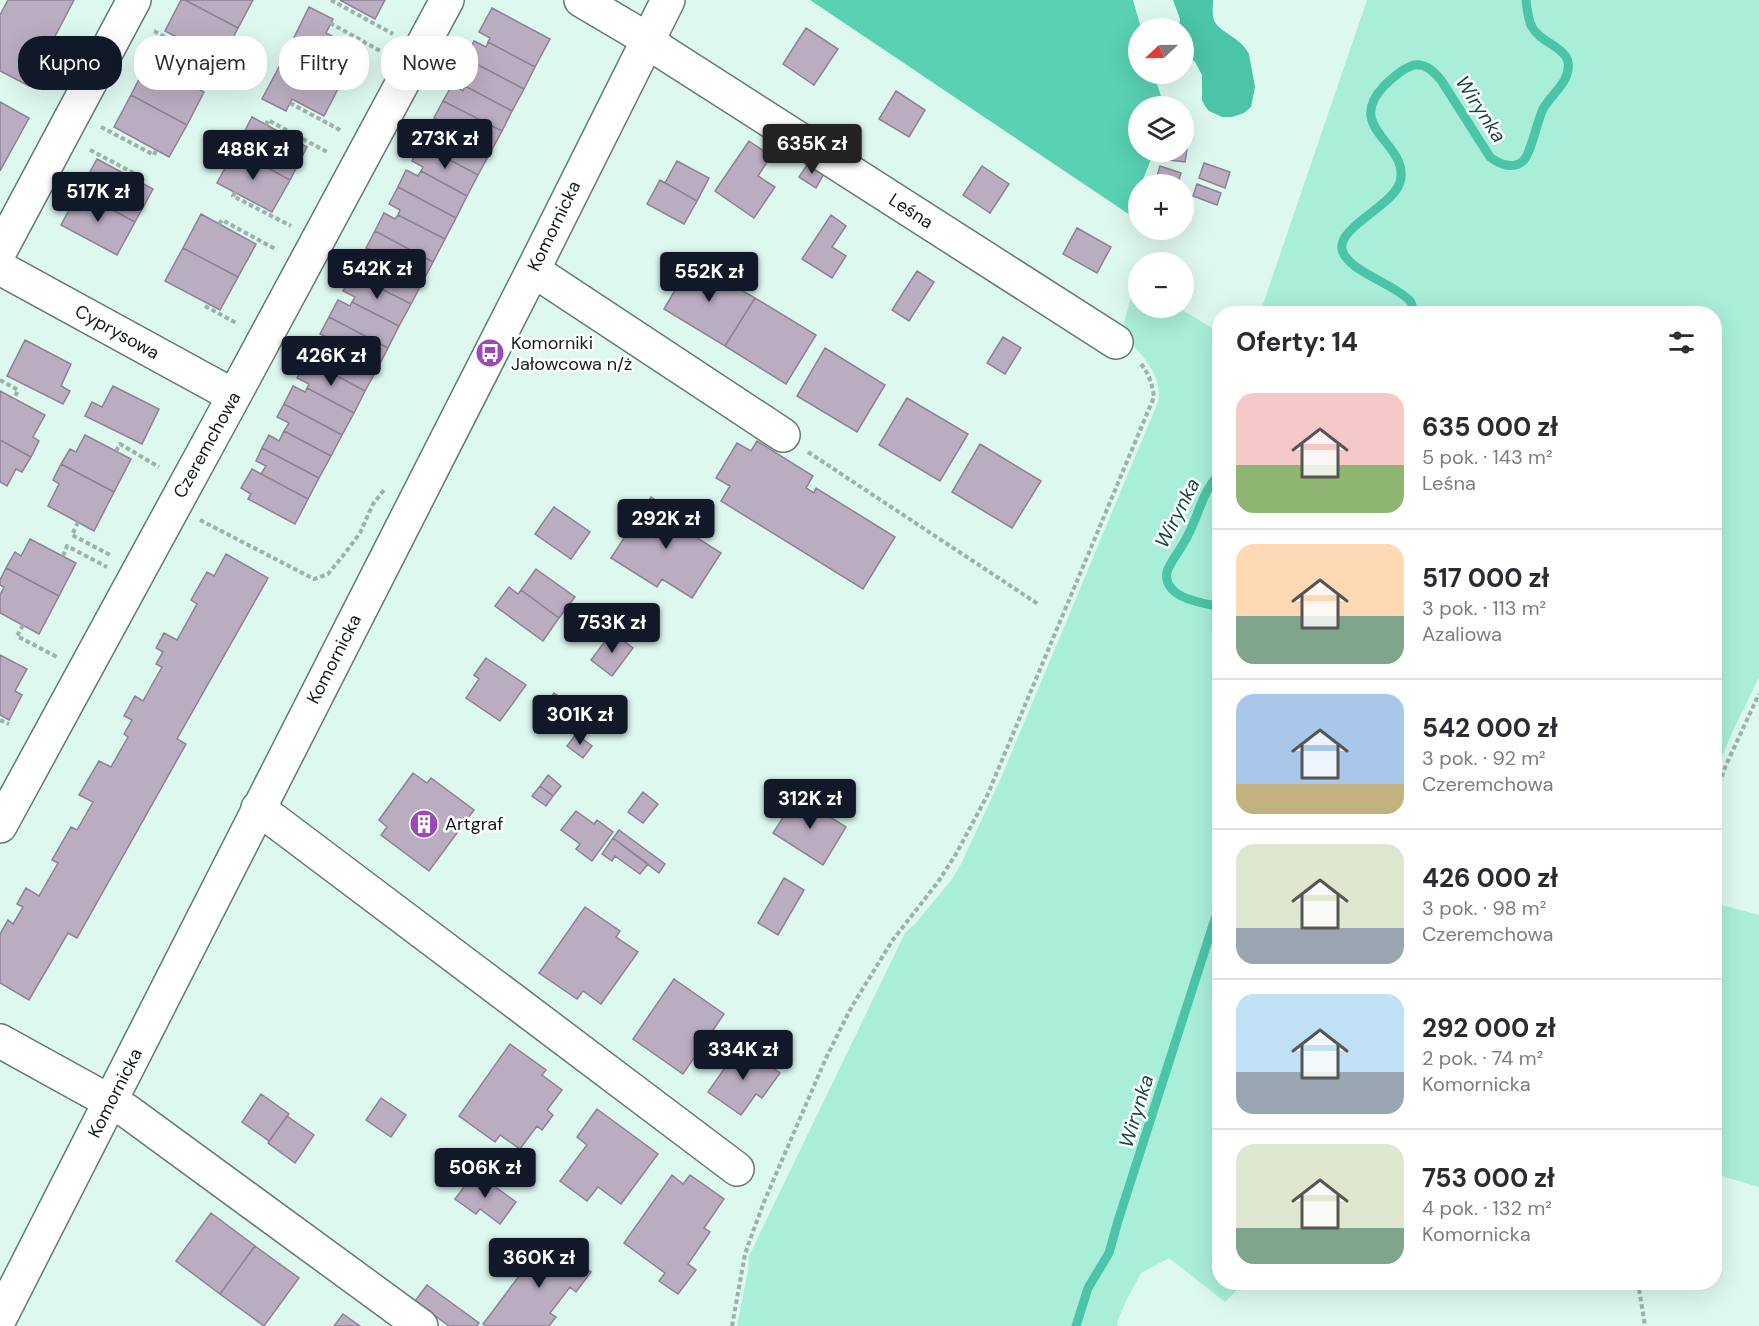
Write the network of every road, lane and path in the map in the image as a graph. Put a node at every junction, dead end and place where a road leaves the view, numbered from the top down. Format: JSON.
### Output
{"nodes":[{"id":1,"x":331,"y":0,"type":"edge"},
{"id":2,"x":447,"y":0,"type":"edge"},
{"id":3,"x":581,"y":0,"type":"edge"},
{"id":4,"x":668,"y":0,"type":"edge"},
{"id":5,"x":140,"y":13,"type":"edge"},
{"id":6,"x":330,"y":24,"type":"dead end"},
{"id":7,"x":173,"y":36,"type":"edge"},
{"id":8,"x":397,"y":36,"type":"edge"},
{"id":9,"x":647,"y":39,"type":"junction"},
{"id":10,"x":381,"y":52,"type":"edge"},
{"id":11,"x":290,"y":103,"type":"dead end"},
{"id":12,"x":95,"y":124,"type":"dead end"},
{"id":13,"x":266,"y":125,"type":"dead end"},
{"id":14,"x":348,"y":134,"type":"dead end"},
{"id":15,"x":83,"y":146,"type":"dead end"},
{"id":16,"x":156,"y":150,"type":"dead end"},
{"id":17,"x":336,"y":156,"type":"dead end"},
{"id":18,"x":141,"y":183,"type":"dead end"},
{"id":19,"x":235,"y":192,"type":"dead end"},
{"id":20,"x":219,"y":225,"type":"dead end"},
{"id":21,"x":297,"y":229,"type":"dead end"},
{"id":22,"x":0,"y":251,"type":"edge"},
{"id":23,"x":284,"y":254,"type":"dead end"},
{"id":24,"x":0,"y":268,"type":"edge"},
{"id":25,"x":533,"y":270,"type":"junction"},
{"id":26,"x":205,"y":306,"type":"dead end"},
{"id":27,"x":241,"y":325,"type":"dead end"},
{"id":28,"x":1116,"y":342,"type":"joint"},
{"id":29,"x":0,"y":380,"type":"edge"},
{"id":30,"x":234,"y":396,"type":"junction"},
{"id":31,"x":14,"y":399,"type":"dead end"},
{"id":32,"x":783,"y":435,"type":"joint"},
{"id":33,"x":116,"y":451,"type":"dead end"},
{"id":34,"x":187,"y":483,"type":"junction"},
{"id":35,"x":388,"y":487,"type":"dead end"},
{"id":36,"x":191,"y":516,"type":"dead end"},
{"id":37,"x":78,"y":522,"type":"dead end"},
{"id":38,"x":63,"y":556,"type":"dead end"},
{"id":39,"x":136,"y":576,"type":"junction"},
{"id":40,"x":1038,"y":604,"type":"dead end"},
{"id":41,"x":22,"y":625,"type":"dead end"},
{"id":42,"x":84,"y":672,"type":"junction"},
{"id":43,"x":1759,"y":694,"type":"edge"},
{"id":44,"x":0,"y":718,"type":"edge"},
{"id":45,"x":9,"y":724,"type":"dead end"},
{"id":46,"x":1722,"y":776,"type":"edge"},
{"id":47,"x":9,"y":788,"type":"edge"},
{"id":48,"x":258,"y":808,"type":"junction"},
{"id":49,"x":0,"y":826,"type":"edge"},
{"id":50,"x":0,"y":1041,"type":"edge"},
{"id":51,"x":111,"y":1102,"type":"junction"},
{"id":52,"x":737,"y":1170,"type":"dead end"},
{"id":53,"x":1639,"y":1290,"type":"edge"},
{"id":54,"x":0,"y":1318,"type":"edge"},
{"id":55,"x":421,"y":1326,"type":"edge"},
{"id":56,"x":732,"y":1326,"type":"edge"},
{"id":57,"x":1645,"y":1326,"type":"edge"}],
"edges":[{"from":1,"to":8,"type":"path"},
{"from":2,"to":30,"type":"street","name":"Czeremchowa"},
{"from":3,"to":9,"type":"street","name":"Leśna"},
{"from":4,"to":9,"type":"street","name":"Komornicka"},
{"from":5,"to":7,"type":"path"},
{"from":5,"to":22,"type":"street"},
{"from":6,"to":10,"type":"path"},
{"from":9,"to":25,"type":"street","name":"Komornicka"},
{"from":9,"to":28,"type":"street","name":"Leśna"},
{"from":11,"to":14,"type":"path"},
{"from":12,"to":16,"type":"path"},
{"from":13,"to":17,"type":"path"},
{"from":15,"to":18,"type":"path"},
{"from":19,"to":21,"type":"path"},
{"from":20,"to":23,"type":"path"},
{"from":24,"to":30,"type":"street","name":"Cyprysowa"},
{"from":25,"to":32,"type":"street"},
{"from":25,"to":48,"type":"street","name":"Komornicka"},
{"from":26,"to":27,"type":"path"},
{"from":28,"to":56,"type":"path"},
{"from":29,"to":31,"type":"path"},
{"from":30,"to":34,"type":"street","name":"Czeremchowa"},
{"from":32,"to":40,"type":"path"},
{"from":33,"to":34,"type":"path"},
{"from":34,"to":39,"type":"street","name":"Czeremchowa"},
{"from":35,"to":36,"type":"path"},
{"from":37,"to":39,"type":"path"},
{"from":38,"to":39,"type":"path"},
{"from":39,"to":42,"type":"street","name":"Czeremchowa"},
{"from":41,"to":42,"type":"path"},
{"from":42,"to":47,"type":"street","name":"Czeremchowa"},
{"from":43,"to":46,"type":"path"},
{"from":44,"to":45,"type":"path"},
{"from":47,"to":49,"type":"street","name":"Czeremchowa"},
{"from":48,"to":51,"type":"street","name":"Komornicka"},
{"from":48,"to":52,"type":"street"},
{"from":50,"to":51,"type":"street"},
{"from":51,"to":54,"type":"street","name":"Komornicka"},
{"from":51,"to":55,"type":"street"},
{"from":53,"to":57,"type":"path"}]}
